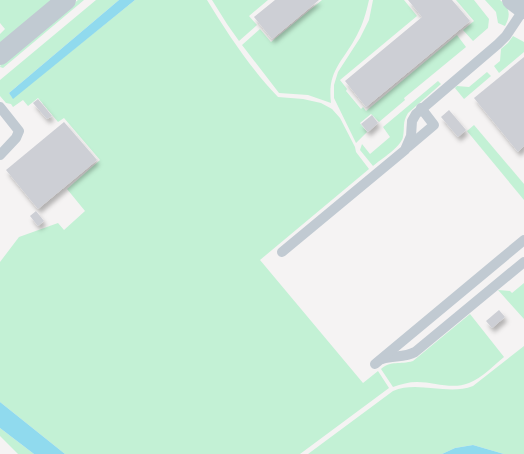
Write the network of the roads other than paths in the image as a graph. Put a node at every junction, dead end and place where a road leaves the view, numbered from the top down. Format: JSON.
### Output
{"nodes":[{"id":1,"x":66,"y":0,"type":"edge"},
{"id":2,"x":512,"y":0,"type":"edge"},
{"id":3,"x":524,"y":9,"type":"edge"},
{"id":4,"x":0,"y":55,"type":"edge"},
{"id":5,"x":0,"y":107,"type":"edge"},
{"id":6,"x":421,"y":108,"type":"junction"},
{"id":7,"x":405,"y":150,"type":"junction"},
{"id":8,"x":0,"y":155,"type":"edge"},
{"id":9,"x":524,"y":240,"type":"edge"},
{"id":10,"x":282,"y":252,"type":"dead end"},
{"id":11,"x":524,"y":262,"type":"edge"},
{"id":12,"x":466,"y":288,"type":"junction"},
{"id":13,"x":477,"y":301,"type":"junction"},
{"id":14,"x":404,"y":339,"type":"junction"},
{"id":15,"x":415,"y":352,"type":"junction"}],
"edges":[{"from":1,"to":4,"type":"street"},
{"from":2,"to":3,"type":"street"},
{"from":3,"to":6,"type":"lane"},
{"from":5,"to":8,"type":"lane"},
{"from":6,"to":7,"type":"lane"},
{"from":6,"to":7,"type":"lane"},
{"from":7,"to":10,"type":"lane"},
{"from":9,"to":12,"type":"lane"},
{"from":11,"to":13,"type":"lane"},
{"from":12,"to":13,"type":"lane"},
{"from":12,"to":14,"type":"lane"},
{"from":13,"to":15,"type":"lane"},
{"from":14,"to":15,"type":"lane"},
{"from":14,"to":15,"type":"lane"}]}
